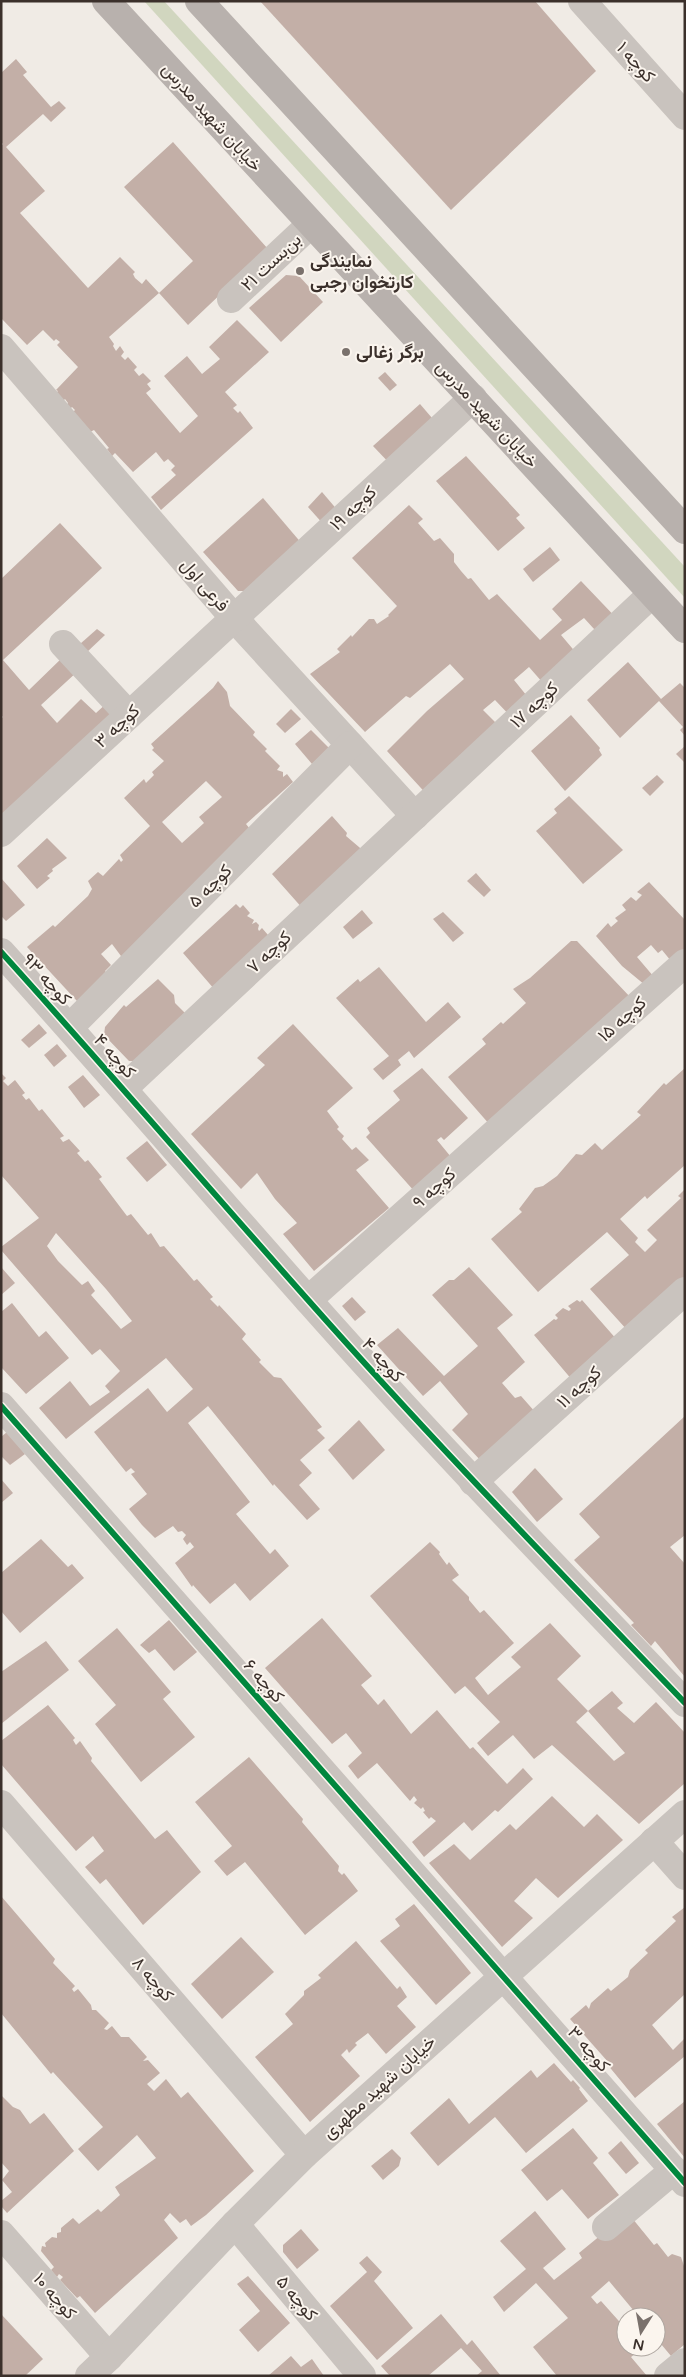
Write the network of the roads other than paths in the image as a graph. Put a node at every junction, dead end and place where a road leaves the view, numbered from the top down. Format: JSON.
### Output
{"nodes":[{"id":1,"x":106,"y":1,"type":"edge"},
{"id":2,"x":199,"y":1,"type":"edge"},
{"id":3,"x":585,"y":4,"type":"edge"},
{"id":4,"x":685,"y":116,"type":"edge"},
{"id":5,"x":310,"y":224,"type":"junction"},
{"id":6,"x":231,"y":299,"type":"dead end"},
{"id":7,"x":1,"y":348,"type":"edge"},
{"id":8,"x":473,"y":398,"type":"junction"},
{"id":9,"x":685,"y":530,"type":"edge"},
{"id":10,"x":652,"y":594,"type":"junction"},
{"id":11,"x":234,"y":618,"type":"junction"},
{"id":12,"x":685,"y":629,"type":"edge"},
{"id":13,"x":63,"y":644,"type":"dead end"},
{"id":14,"x":129,"y":714,"type":"junction"},
{"id":15,"x":350,"y":745,"type":"junction"},
{"id":16,"x":415,"y":816,"type":"junction"},
{"id":17,"x":1,"y":833,"type":"edge"},
{"id":18,"x":1,"y":952,"type":"edge"},
{"id":19,"x":685,"y":963,"type":"edge"},
{"id":20,"x":70,"y":1027,"type":"junction"},
{"id":21,"x":559,"y":1075,"type":"joint"},
{"id":22,"x":124,"y":1088,"type":"junction"},
{"id":23,"x":685,"y":1291,"type":"edge"},
{"id":24,"x":308,"y":1300,"type":"junction"},
{"id":25,"x":1,"y":1406,"type":"edge"},
{"id":26,"x":473,"y":1482,"type":"junction"},
{"id":27,"x":685,"y":1703,"type":"edge"},
{"id":28,"x":1,"y":1804,"type":"edge"},
{"id":29,"x":685,"y":1814,"type":"edge"},
{"id":30,"x":654,"y":1841,"type":"junction"},
{"id":31,"x":685,"y":1876,"type":"edge"},
{"id":32,"x":504,"y":1975,"type":"junction"},
{"id":33,"x":304,"y":2155,"type":"junction"},
{"id":34,"x":679,"y":2176,"type":"edge"},
{"id":35,"x":235,"y":2224,"type":"junction"},
{"id":36,"x":606,"y":2227,"type":"dead end"},
{"id":37,"x":1,"y":2234,"type":"edge"},
{"id":38,"x":109,"y":2357,"type":"junction"},
{"id":39,"x":685,"y":2362,"type":"edge"},
{"id":40,"x":361,"y":2374,"type":"edge"},
{"id":41,"x":89,"y":2376,"type":"edge"},
{"id":42,"x":668,"y":2376,"type":"edge"}],
"edges":[{"from":1,"to":5,"type":"main road","name":"خیابان شهید مدرس"},
{"from":2,"to":9,"type":"main road"},
{"from":3,"to":4,"type":"street","name":"کوچه ۱"},
{"from":5,"to":6,"type":"street","name":"بن‌بست ۲۱"},
{"from":5,"to":8,"type":"main road","name":"خیابان شهید مدرس"},
{"from":7,"to":11,"type":"street","name":"فرعی اول"},
{"from":8,"to":10,"type":"main road","name":"خیابان شهید مدرس"},
{"from":8,"to":11,"type":"street","name":"کوچه ۱۹"},
{"from":10,"to":12,"type":"main road","name":"خیابان شهید مدرس"},
{"from":10,"to":16,"type":"street","name":"کوچه ۱۷"},
{"from":11,"to":14,"type":"street","name":"کوچه ۳"},
{"from":11,"to":15,"type":"street","name":"فرعی اول"},
{"from":13,"to":14,"type":"street"},
{"from":14,"to":17,"type":"street","name":"کوچه ۳"},
{"from":15,"to":16,"type":"street","name":"فرعی اول"},
{"from":15,"to":20,"type":"street","name":"کوچه ۵"},
{"from":16,"to":22,"type":"street","name":"کوچه ۷"},
{"from":18,"to":20,"type":"street","name":"کوچه ۹۳"},
{"from":19,"to":21,"type":"street","name":"کوچه ۱۵"},
{"from":20,"to":22,"type":"street","name":"کوچه ۴"},
{"from":21,"to":24,"type":"street","name":"کوچه ۹"},
{"from":22,"to":24,"type":"street","name":"کوچه ۴"},
{"from":23,"to":26,"type":"street","name":"کوچه ۱۱"},
{"from":24,"to":26,"type":"street","name":"کوچه ۴"},
{"from":25,"to":32,"type":"street","name":"کوچه ۶"},
{"from":26,"to":27,"type":"street","name":"کوچه ۴"},
{"from":28,"to":33,"type":"street","name":"کوچه ۸"},
{"from":29,"to":30,"type":"street","name":"خیابان شهید مطهری"},
{"from":30,"to":31,"type":"street"},
{"from":30,"to":32,"type":"street","name":"خیابان شهید مطهری"},
{"from":32,"to":33,"type":"street","name":"خیابان شهید مطهری"},
{"from":32,"to":34,"type":"street","name":"کوچه ۳"},
{"from":33,"to":35,"type":"street","name":"خیابان شهید مطهری"},
{"from":34,"to":36,"type":"street"},
{"from":35,"to":38,"type":"street","name":"خیابان شهید مطهری"},
{"from":35,"to":40,"type":"street","name":"کوچه ۵"},
{"from":37,"to":38,"type":"street","name":"کوچه ۱۰"},
{"from":38,"to":41,"type":"street","name":"خیابان شهید مطهری"},
{"from":39,"to":42,"type":"street"}]}
